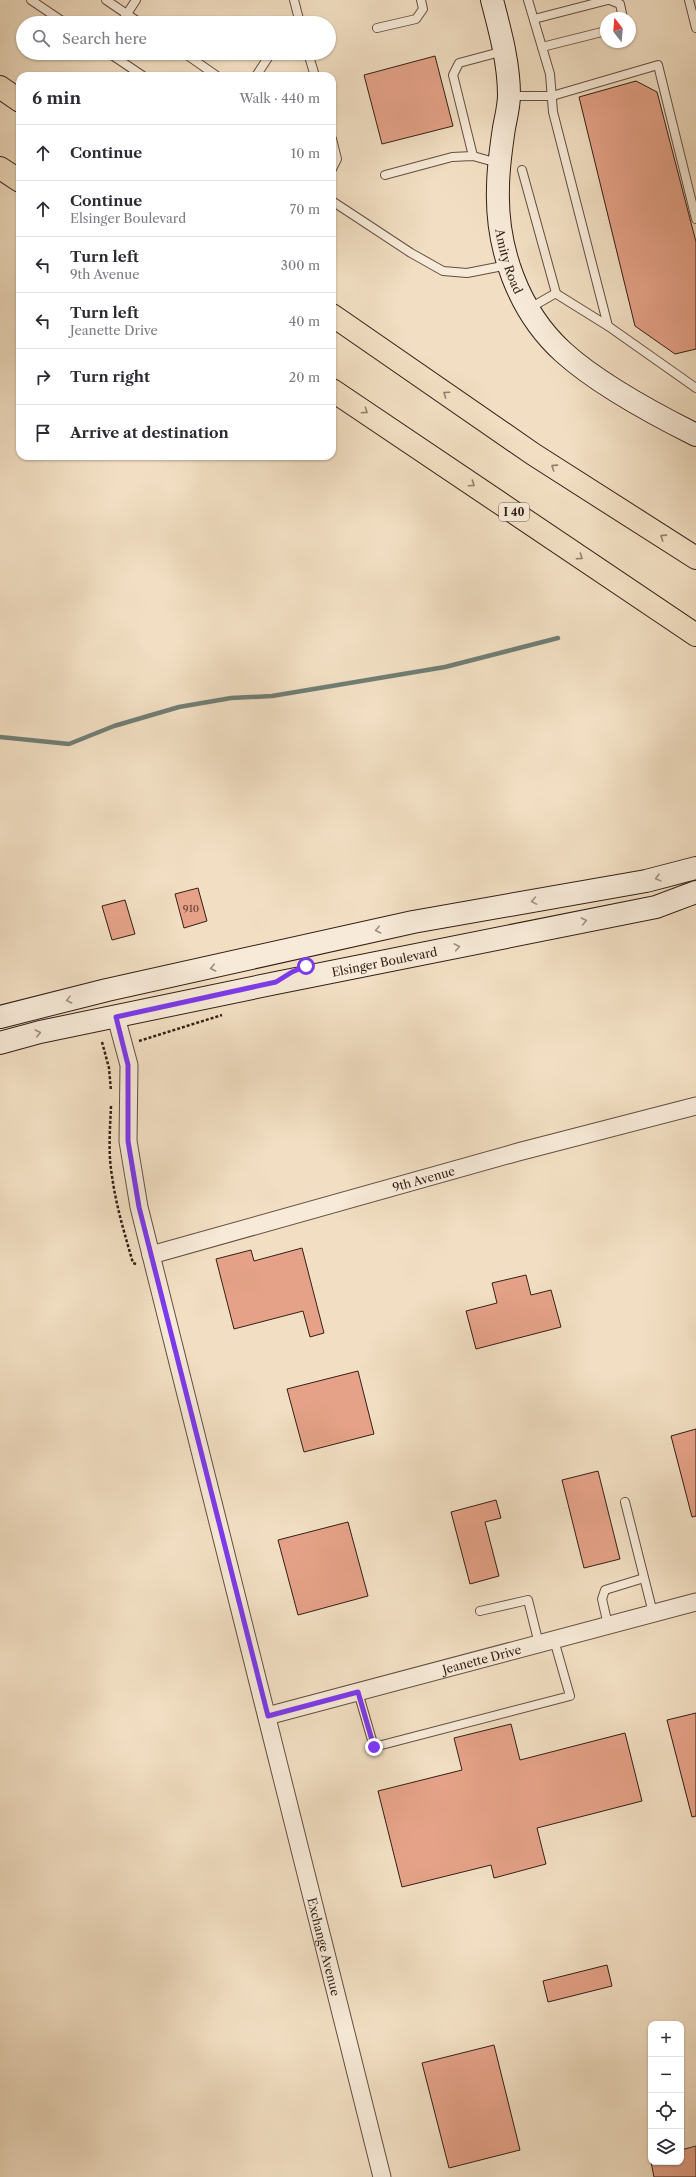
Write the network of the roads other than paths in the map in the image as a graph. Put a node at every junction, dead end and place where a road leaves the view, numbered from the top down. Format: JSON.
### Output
{"nodes":[{"id":1,"x":31,"y":0,"type":"edge"},
{"id":2,"x":106,"y":0,"type":"edge"},
{"id":3,"x":136,"y":0,"type":"edge"},
{"id":4,"x":294,"y":0,"type":"edge"},
{"id":5,"x":421,"y":0,"type":"edge"},
{"id":6,"x":492,"y":0,"type":"edge"},
{"id":7,"x":528,"y":0,"type":"edge"},
{"id":8,"x":609,"y":0,"type":"edge"},
{"id":9,"x":689,"y":0,"type":"edge"},
{"id":10,"x":622,"y":12,"type":"edge"},
{"id":11,"x":127,"y":14,"type":"junction"},
{"id":12,"x":298,"y":14,"type":"edge"},
{"id":13,"x":55,"y":16,"type":"edge"},
{"id":14,"x":130,"y":16,"type":"edge"},
{"id":15,"x":534,"y":19,"type":"junction"},
{"id":16,"x":377,"y":28,"type":"dead end"},
{"id":17,"x":696,"y":28,"type":"edge"},
{"id":18,"x":600,"y":32,"type":"edge"},
{"id":19,"x":542,"y":47,"type":"junction"},
{"id":20,"x":505,"y":51,"type":"junction"},
{"id":21,"x":119,"y":60,"type":"edge"},
{"id":22,"x":194,"y":60,"type":"edge"},
{"id":23,"x":266,"y":60,"type":"edge"},
{"id":24,"x":310,"y":60,"type":"edge"},
{"id":25,"x":137,"y":72,"type":"edge"},
{"id":26,"x":211,"y":72,"type":"edge"},
{"id":27,"x":259,"y":72,"type":"edge"},
{"id":28,"x":314,"y":72,"type":"edge"},
{"id":29,"x":0,"y":88,"type":"edge"},
{"id":30,"x":509,"y":96,"type":"junction"},
{"id":31,"x":552,"y":96,"type":"junction"},
{"id":32,"x":16,"y":98,"type":"edge"},
{"id":33,"x":473,"y":156,"type":"junction"},
{"id":34,"x":499,"y":163,"type":"junction"},
{"id":35,"x":0,"y":168,"type":"edge"},
{"id":36,"x":522,"y":170,"type":"dead end"},
{"id":37,"x":385,"y":175,"type":"dead end"},
{"id":38,"x":16,"y":178,"type":"edge"},
{"id":39,"x":336,"y":204,"type":"edge"},
{"id":40,"x":696,"y":219,"type":"edge"},
{"id":41,"x":509,"y":265,"type":"junction"},
{"id":42,"x":555,"y":293,"type":"junction"},
{"id":43,"x":528,"y":310,"type":"junction"},
{"id":44,"x":336,"y":318,"type":"edge"},
{"id":45,"x":608,"y":326,"type":"junction"},
{"id":46,"x":696,"y":388,"type":"edge"},
{"id":47,"x":336,"y":393,"type":"edge"},
{"id":48,"x":695,"y":433,"type":"edge"},
{"id":49,"x":696,"y":558,"type":"edge"},
{"id":50,"x":696,"y":635,"type":"edge"},
{"id":51,"x":696,"y":868,"type":"edge"},
{"id":52,"x":696,"y":892,"type":"edge"},
{"id":53,"x":413,"y":922,"type":"junction"},
{"id":54,"x":276,"y":982,"type":"junction"},
{"id":55,"x":107,"y":990,"type":"junction"},
{"id":56,"x":0,"y":1017,"type":"edge"},
{"id":57,"x":116,"y":1017,"type":"junction"},
{"id":58,"x":0,"y":1043,"type":"edge"},
{"id":59,"x":696,"y":1106,"type":"edge"},
{"id":60,"x":151,"y":1255,"type":"junction"},
{"id":61,"x":625,"y":1502,"type":"dead end"},
{"id":62,"x":644,"y":1578,"type":"junction"},
{"id":63,"x":696,"y":1602,"type":"edge"},
{"id":64,"x":480,"y":1611,"type":"dead end"},
{"id":65,"x":653,"y":1613,"type":"junction"},
{"id":66,"x":608,"y":1625,"type":"junction"},
{"id":67,"x":546,"y":1642,"type":"junction"},
{"id":68,"x":358,"y":1692,"type":"junction"},
{"id":69,"x":268,"y":1716,"type":"junction"},
{"id":70,"x":382,"y":2177,"type":"edge"}],
"edges":[{"from":1,"to":13,"type":"lane"},
{"from":2,"to":11,"type":"lane"},
{"from":3,"to":11,"type":"lane"},
{"from":4,"to":12,"type":"lane"},
{"from":5,"to":16,"type":"lane"},
{"from":6,"to":20,"type":"street","name":"Amity Road"},
{"from":7,"to":15,"type":"lane"},
{"from":8,"to":10,"type":"lane"},
{"from":8,"to":15,"type":"lane"},
{"from":9,"to":17,"type":"lane"},
{"from":11,"to":14,"type":"lane"},
{"from":15,"to":19,"type":"lane"},
{"from":18,"to":19,"type":"lane"},
{"from":19,"to":31,"type":"lane"},
{"from":20,"to":30,"type":"street","name":"Amity Road"},
{"from":20,"to":33,"type":"lane"},
{"from":21,"to":25,"type":"lane"},
{"from":22,"to":26,"type":"lane"},
{"from":23,"to":27,"type":"lane"},
{"from":24,"to":28,"type":"lane"},
{"from":29,"to":32,"type":"highway"},
{"from":30,"to":31,"type":"lane"},
{"from":30,"to":34,"type":"street","name":"Amity Road"},
{"from":31,"to":40,"type":"lane"},
{"from":31,"to":45,"type":"lane"},
{"from":33,"to":34,"type":"lane"},
{"from":33,"to":37,"type":"lane"},
{"from":34,"to":41,"type":"street","name":"Amity Road"},
{"from":35,"to":38,"type":"highway"},
{"from":36,"to":42,"type":"lane"},
{"from":39,"to":41,"type":"lane"},
{"from":41,"to":43,"type":"street","name":"Amity Road"},
{"from":42,"to":43,"type":"lane"},
{"from":42,"to":45,"type":"lane"},
{"from":43,"to":48,"type":"street","name":"Amity Road"},
{"from":49,"to":44,"type":"highway","one_way":true},
{"from":45,"to":46,"type":"lane"},
{"from":47,"to":50,"type":"highway","number":"I 40","one_way":true},
{"from":51,"to":53,"type":"street","one_way":true},
{"from":54,"to":52,"type":"street","name":"Elsinger Boulevard","one_way":true},
{"from":53,"to":54,"type":"street"},
{"from":53,"to":55,"type":"street","one_way":true},
{"from":54,"to":57,"type":"street","name":"Elsinger Boulevard"},
{"from":55,"to":56,"type":"street","one_way":true},
{"from":55,"to":57,"type":"street"},
{"from":58,"to":57,"type":"street","name":"Elsinger Boulevard","one_way":true},
{"from":57,"to":60,"type":"street"},
{"from":59,"to":60,"type":"street","name":"9th Avenue"},
{"from":60,"to":69,"type":"street"},
{"from":61,"to":62,"type":"lane"},
{"from":62,"to":65,"type":"lane"},
{"from":62,"to":66,"type":"lane"},
{"from":63,"to":65,"type":"street","name":"Jeanette Drive"},
{"from":64,"to":67,"type":"lane"},
{"from":65,"to":66,"type":"street","name":"Jeanette Drive"},
{"from":66,"to":67,"type":"street","name":"Jeanette Drive"},
{"from":67,"to":68,"type":"street","name":"Jeanette Drive"},
{"from":67,"to":68,"type":"lane"},
{"from":68,"to":69,"type":"street","name":"Jeanette Drive"},
{"from":69,"to":70,"type":"street","name":"Exchange Avenue"}]}
